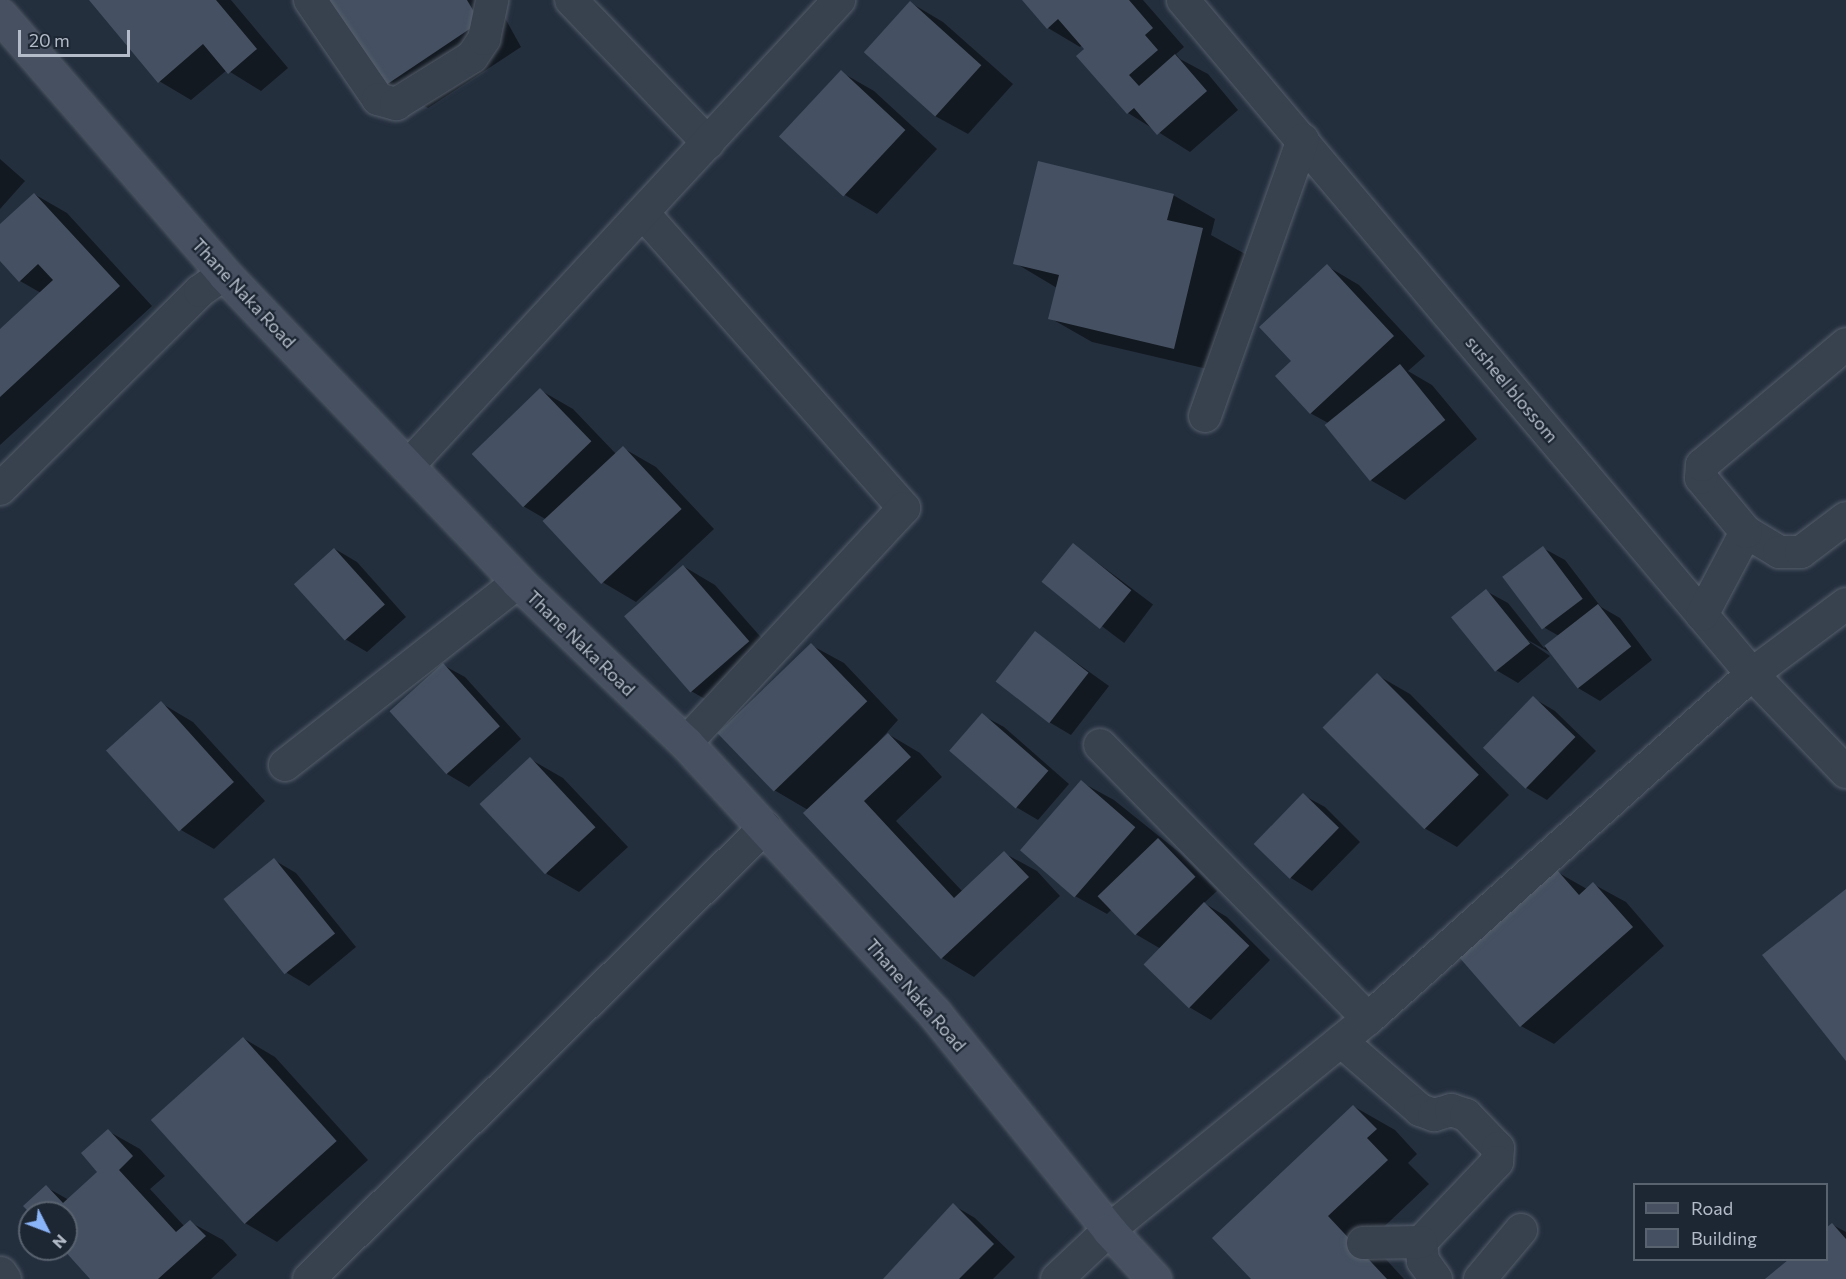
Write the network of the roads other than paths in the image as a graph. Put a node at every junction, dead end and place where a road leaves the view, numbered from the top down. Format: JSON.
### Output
{"nodes":[{"id":1,"x":310,"y":0,"type":"edge"},
{"id":2,"x":492,"y":0,"type":"edge"},
{"id":3,"x":571,"y":0,"type":"edge"},
{"id":4,"x":839,"y":0,"type":"edge"},
{"id":5,"x":1183,"y":0,"type":"edge"},
{"id":6,"x":0,"y":15,"type":"edge"},
{"id":7,"x":1303,"y":140,"type":"junction"},
{"id":8,"x":708,"y":143,"type":"junction"},
{"id":9,"x":643,"y":213,"type":"junction"},
{"id":10,"x":224,"y":274,"type":"junction"},
{"id":11,"x":1846,"y":344,"type":"edge"},
{"id":12,"x":1205,"y":416,"type":"dead end"},
{"id":13,"x":408,"y":466,"type":"junction"},
{"id":14,"x":0,"y":489,"type":"edge"},
{"id":15,"x":1846,"y":518,"type":"edge"},
{"id":16,"x":1746,"y":532,"type":"junction"},
{"id":17,"x":518,"y":582,"type":"junction"},
{"id":18,"x":1846,"y":604,"type":"edge"},
{"id":19,"x":1702,"y":615,"type":"junction"},
{"id":20,"x":1752,"y":674,"type":"junction"},
{"id":21,"x":686,"y":743,"type":"junction"},
{"id":22,"x":1100,"y":745,"type":"dead end"},
{"id":23,"x":285,"y":765,"type":"dead end"},
{"id":24,"x":1846,"y":772,"type":"edge"},
{"id":25,"x":765,"y":827,"type":"junction"},
{"id":26,"x":1368,"y":1019,"type":"junction"},
{"id":27,"x":1341,"y":1041,"type":"junction"},
{"id":28,"x":1109,"y":1230,"type":"junction"},
{"id":29,"x":1521,"y":1230,"type":"dead end"},
{"id":30,"x":1421,"y":1242,"type":"junction"},
{"id":31,"x":1364,"y":1243,"type":"dead end"},
{"id":32,"x":0,"y":1273,"type":"edge"},
{"id":33,"x":4,"y":1279,"type":"edge"},
{"id":34,"x":309,"y":1279,"type":"edge"},
{"id":35,"x":1057,"y":1279,"type":"edge"},
{"id":36,"x":1154,"y":1279,"type":"edge"},
{"id":37,"x":1436,"y":1279,"type":"edge"},
{"id":38,"x":1480,"y":1279,"type":"edge"}],
"edges":[{"from":1,"to":2,"type":"street"},
{"from":3,"to":8,"type":"street"},
{"from":4,"to":8,"type":"street"},
{"from":5,"to":7,"type":"street","name":"susheel blossom"},
{"from":6,"to":10,"type":"main road","name":"Thane Naka Road"},
{"from":7,"to":12,"type":"street"},
{"from":7,"to":19,"type":"street","name":"susheel blossom"},
{"from":8,"to":9,"type":"street"},
{"from":9,"to":13,"type":"street"},
{"from":9,"to":21,"type":"street"},
{"from":10,"to":13,"type":"main road","name":"Thane Naka Road"},
{"from":10,"to":14,"type":"street"},
{"from":11,"to":16,"type":"street"},
{"from":13,"to":17,"type":"main road","name":"Thane Naka Road"},
{"from":15,"to":16,"type":"street"},
{"from":16,"to":19,"type":"street"},
{"from":17,"to":21,"type":"main road","name":"Thane Naka Road"},
{"from":17,"to":23,"type":"street"},
{"from":18,"to":20,"type":"street"},
{"from":19,"to":20,"type":"street","name":"susheel blossom"},
{"from":20,"to":24,"type":"street","name":"susheel blossom"},
{"from":20,"to":26,"type":"street"},
{"from":21,"to":25,"type":"main road","name":"Thane Naka Road"},
{"from":22,"to":26,"type":"street"},
{"from":25,"to":28,"type":"main road","name":"Thane Naka Road"},
{"from":25,"to":34,"type":"street"},
{"from":26,"to":27,"type":"street"},
{"from":27,"to":28,"type":"street"},
{"from":27,"to":30,"type":"street"},
{"from":28,"to":35,"type":"street"},
{"from":28,"to":36,"type":"main road","name":"Thane Naka Road"},
{"from":29,"to":38,"type":"street"},
{"from":30,"to":31,"type":"street"},
{"from":30,"to":37,"type":"street"},
{"from":32,"to":33,"type":"street"}]}
